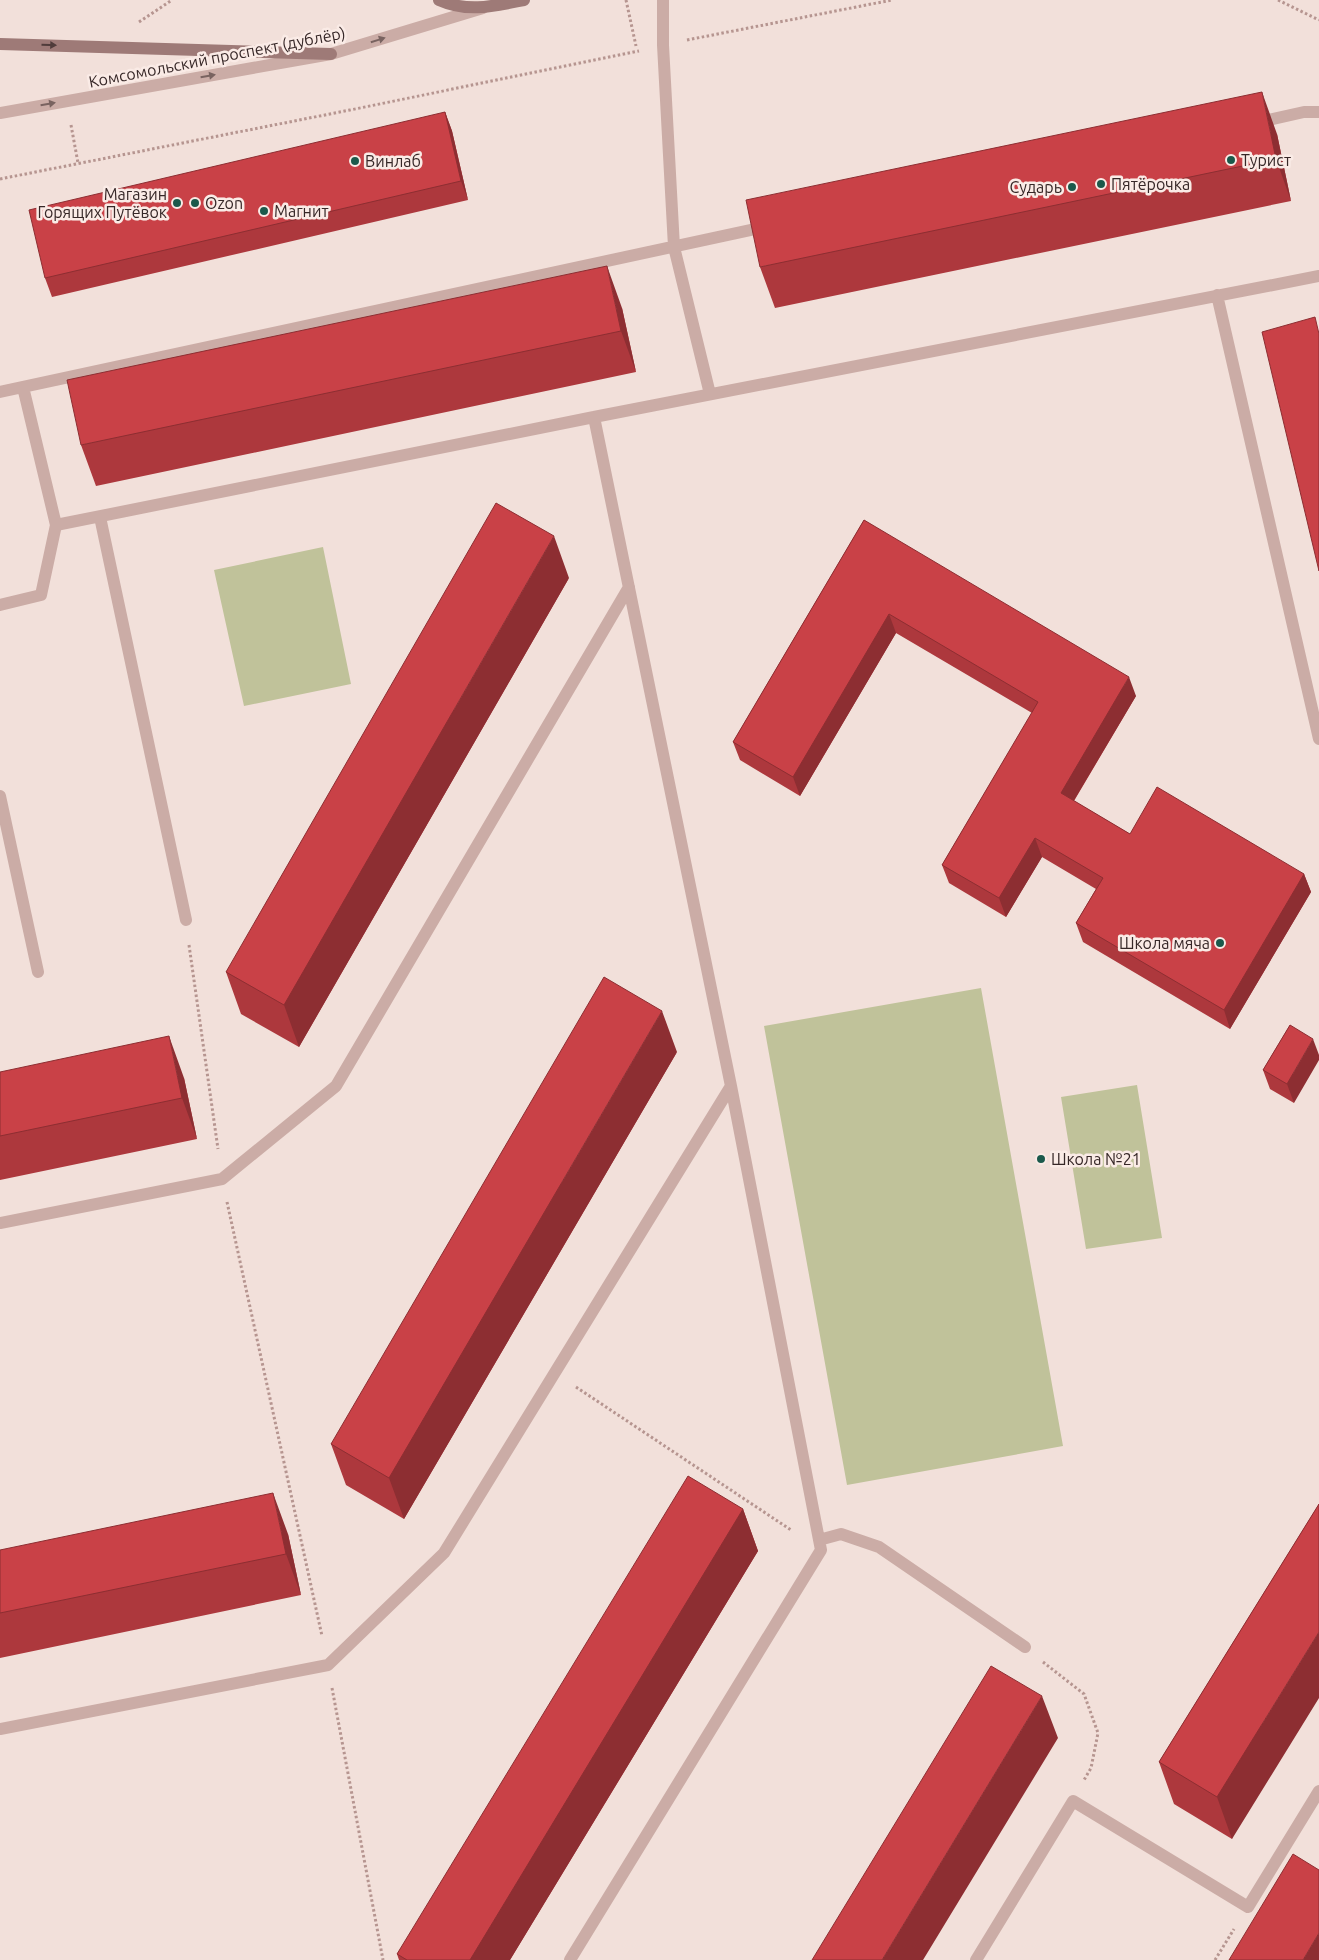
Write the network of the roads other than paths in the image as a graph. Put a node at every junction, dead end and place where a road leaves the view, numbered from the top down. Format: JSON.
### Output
{"nodes":[{"id":1,"x":439,"y":0,"type":"edge"},
{"id":2,"x":524,"y":0,"type":"edge"},
{"id":3,"x":663,"y":0,"type":"edge"},
{"id":4,"x":484,"y":8,"type":"junction"},
{"id":5,"x":0,"y":44,"type":"edge"},
{"id":6,"x":331,"y":54,"type":"junction"},
{"id":7,"x":1319,"y":112,"type":"edge"},
{"id":8,"x":0,"y":113,"type":"edge"},
{"id":9,"x":1246,"y":125,"type":"edge"},
{"id":10,"x":781,"y":224,"type":"edge"},
{"id":11,"x":674,"y":246,"type":"junction"},
{"id":12,"x":1319,"y":276,"type":"edge"},
{"id":13,"x":1216,"y":295,"type":"junction"},
{"id":14,"x":22,"y":387,"type":"junction"},
{"id":15,"x":0,"y":392,"type":"edge"},
{"id":16,"x":710,"y":394,"type":"junction"},
{"id":17,"x":594,"y":417,"type":"junction"},
{"id":18,"x":100,"y":517,"type":"junction"},
{"id":19,"x":56,"y":525,"type":"junction"},
{"id":20,"x":629,"y":587,"type":"junction"},
{"id":21,"x":0,"y":604,"type":"edge"},
{"id":22,"x":1319,"y":739,"type":"edge"},
{"id":23,"x":0,"y":796,"type":"edge"},
{"id":24,"x":186,"y":920,"type":"road end"},
{"id":25,"x":38,"y":972,"type":"dead end"},
{"id":26,"x":731,"y":1086,"type":"junction"},
{"id":27,"x":0,"y":1223,"type":"edge"},
{"id":28,"x":820,"y":1545,"type":"junction"},
{"id":29,"x":1025,"y":1647,"type":"road end"},
{"id":30,"x":0,"y":1729,"type":"edge"},
{"id":31,"x":1319,"y":1792,"type":"edge"},
{"id":32,"x":570,"y":1960,"type":"edge"},
{"id":33,"x":976,"y":1960,"type":"edge"}],
"edges":[{"from":1,"to":4,"type":"main road"},
{"from":2,"to":4,"type":"main road","name":"Комсомольский проспект (дублёр)"},
{"from":3,"to":11,"type":"street"},
{"from":6,"to":4,"type":"street","name":"Комсомольский проспект (дублёр)","one_way":true},
{"from":5,"to":6,"type":"main road","one_way":true},
{"from":8,"to":6,"type":"street","name":"Комсомольский проспект (дублёр)","one_way":true},
{"from":7,"to":9,"type":"street"},
{"from":10,"to":11,"type":"street"},
{"from":11,"to":14,"type":"street"},
{"from":11,"to":16,"type":"street"},
{"from":12,"to":13,"type":"street"},
{"from":13,"to":16,"type":"street"},
{"from":13,"to":22,"type":"street"},
{"from":14,"to":15,"type":"street"},
{"from":14,"to":19,"type":"street"},
{"from":16,"to":17,"type":"street"},
{"from":17,"to":18,"type":"street"},
{"from":17,"to":20,"type":"street"},
{"from":18,"to":19,"type":"street"},
{"from":18,"to":24,"type":"street"},
{"from":19,"to":21,"type":"street"},
{"from":20,"to":26,"type":"street"},
{"from":20,"to":27,"type":"street"},
{"from":23,"to":25,"type":"street"},
{"from":26,"to":28,"type":"street"},
{"from":26,"to":30,"type":"street"},
{"from":28,"to":29,"type":"street"},
{"from":28,"to":32,"type":"street"},
{"from":31,"to":33,"type":"street"}]}
